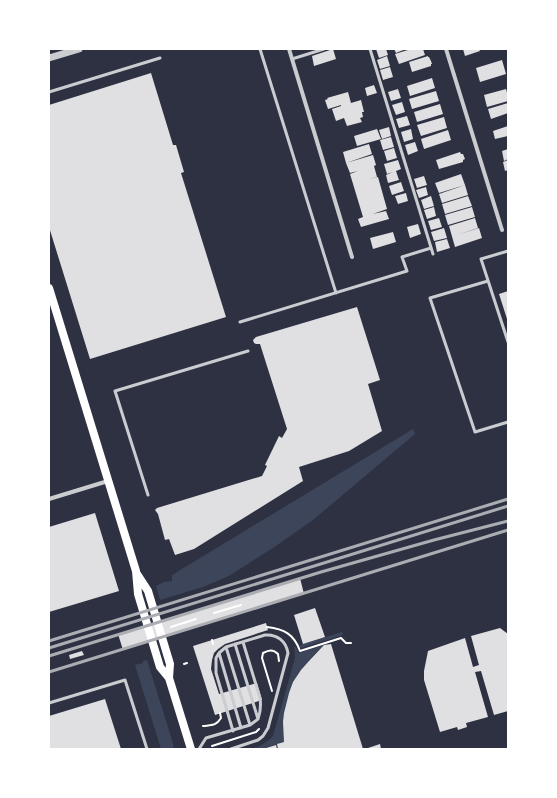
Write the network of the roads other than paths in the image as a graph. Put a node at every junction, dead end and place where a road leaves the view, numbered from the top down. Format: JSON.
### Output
{"nodes":[{"id":1,"x":79,"y":49,"type":"edge"},
{"id":2,"x":260,"y":49,"type":"edge"},
{"id":3,"x":289,"y":49,"type":"edge"},
{"id":4,"x":324,"y":49,"type":"edge"},
{"id":5,"x":370,"y":49,"type":"edge"},
{"id":6,"x":446,"y":49,"type":"edge"},
{"id":7,"x":60,"y":52,"type":"edge"},
{"id":8,"x":49,"y":58,"type":"edge"},
{"id":9,"x":160,"y":58,"type":"dead end"},
{"id":10,"x":292,"y":59,"type":"junction"},
{"id":11,"x":49,"y":92,"type":"edge"},
{"id":12,"x":502,"y":230,"type":"dead end"},
{"id":13,"x":431,"y":248,"type":"junction"},
{"id":14,"x":508,"y":251,"type":"edge"},
{"id":15,"x":433,"y":254,"type":"dead end"},
{"id":16,"x":352,"y":257,"type":"dead end"},
{"id":17,"x":488,"y":281,"type":"junction"},
{"id":18,"x":49,"y":288,"type":"edge"},
{"id":19,"x":336,"y":293,"type":"junction"},
{"id":20,"x":240,"y":322,"type":"dead end"},
{"id":21,"x":508,"y":342,"type":"edge"},
{"id":22,"x":248,"y":351,"type":"dead end"},
{"id":23,"x":508,"y":422,"type":"edge"},
{"id":24,"x":108,"y":481,"type":"junction"},
{"id":25,"x":148,"y":495,"type":"dead end"},
{"id":26,"x":49,"y":499,"type":"edge"},
{"id":27,"x":243,"y":642,"type":"junction"},
{"id":28,"x":235,"y":644,"type":"junction"},
{"id":29,"x":226,"y":647,"type":"junction"},
{"id":30,"x":219,"y":653,"type":"junction"},
{"id":31,"x":49,"y":703,"type":"edge"},
{"id":32,"x":258,"y":719,"type":"junction"},
{"id":33,"x":250,"y":725,"type":"junction"},
{"id":34,"x":241,"y":728,"type":"junction"},
{"id":35,"x":233,"y":731,"type":"junction"},
{"id":36,"x":147,"y":749,"type":"edge"},
{"id":37,"x":191,"y":749,"type":"edge"},
{"id":38,"x":199,"y":749,"type":"edge"},
{"id":39,"x":231,"y":749,"type":"edge"}],
"edges":[{"from":1,"to":7,"type":"street"},
{"from":2,"to":19,"type":"lane"},
{"from":3,"to":10,"type":"street"},
{"from":4,"to":10,"type":"lane"},
{"from":5,"to":13,"type":"lane"},
{"from":6,"to":12,"type":"street"},
{"from":7,"to":8,"type":"street"},
{"from":9,"to":11,"type":"lane"},
{"from":10,"to":16,"type":"street"},
{"from":13,"to":15,"type":"lane"},
{"from":13,"to":19,"type":"lane"},
{"from":14,"to":17,"type":"lane"},
{"from":17,"to":21,"type":"lane"},
{"from":17,"to":23,"type":"lane"},
{"from":18,"to":24,"type":"main road"},
{"from":19,"to":20,"type":"lane"},
{"from":22,"to":25,"type":"lane"},
{"from":24,"to":26,"type":"street"},
{"from":24,"to":37,"type":"main road"},
{"from":27,"to":28,"type":"lane"},
{"from":27,"to":32,"type":"lane"},
{"from":27,"to":39,"type":"lane"},
{"from":28,"to":29,"type":"lane"},
{"from":28,"to":32,"type":"lane"},
{"from":29,"to":30,"type":"lane"},
{"from":29,"to":33,"type":"lane"},
{"from":30,"to":34,"type":"lane"},
{"from":30,"to":35,"type":"lane"},
{"from":31,"to":36,"type":"lane"},
{"from":32,"to":33,"type":"lane"},
{"from":33,"to":34,"type":"lane"},
{"from":34,"to":35,"type":"lane"},
{"from":35,"to":38,"type":"lane"}]}
